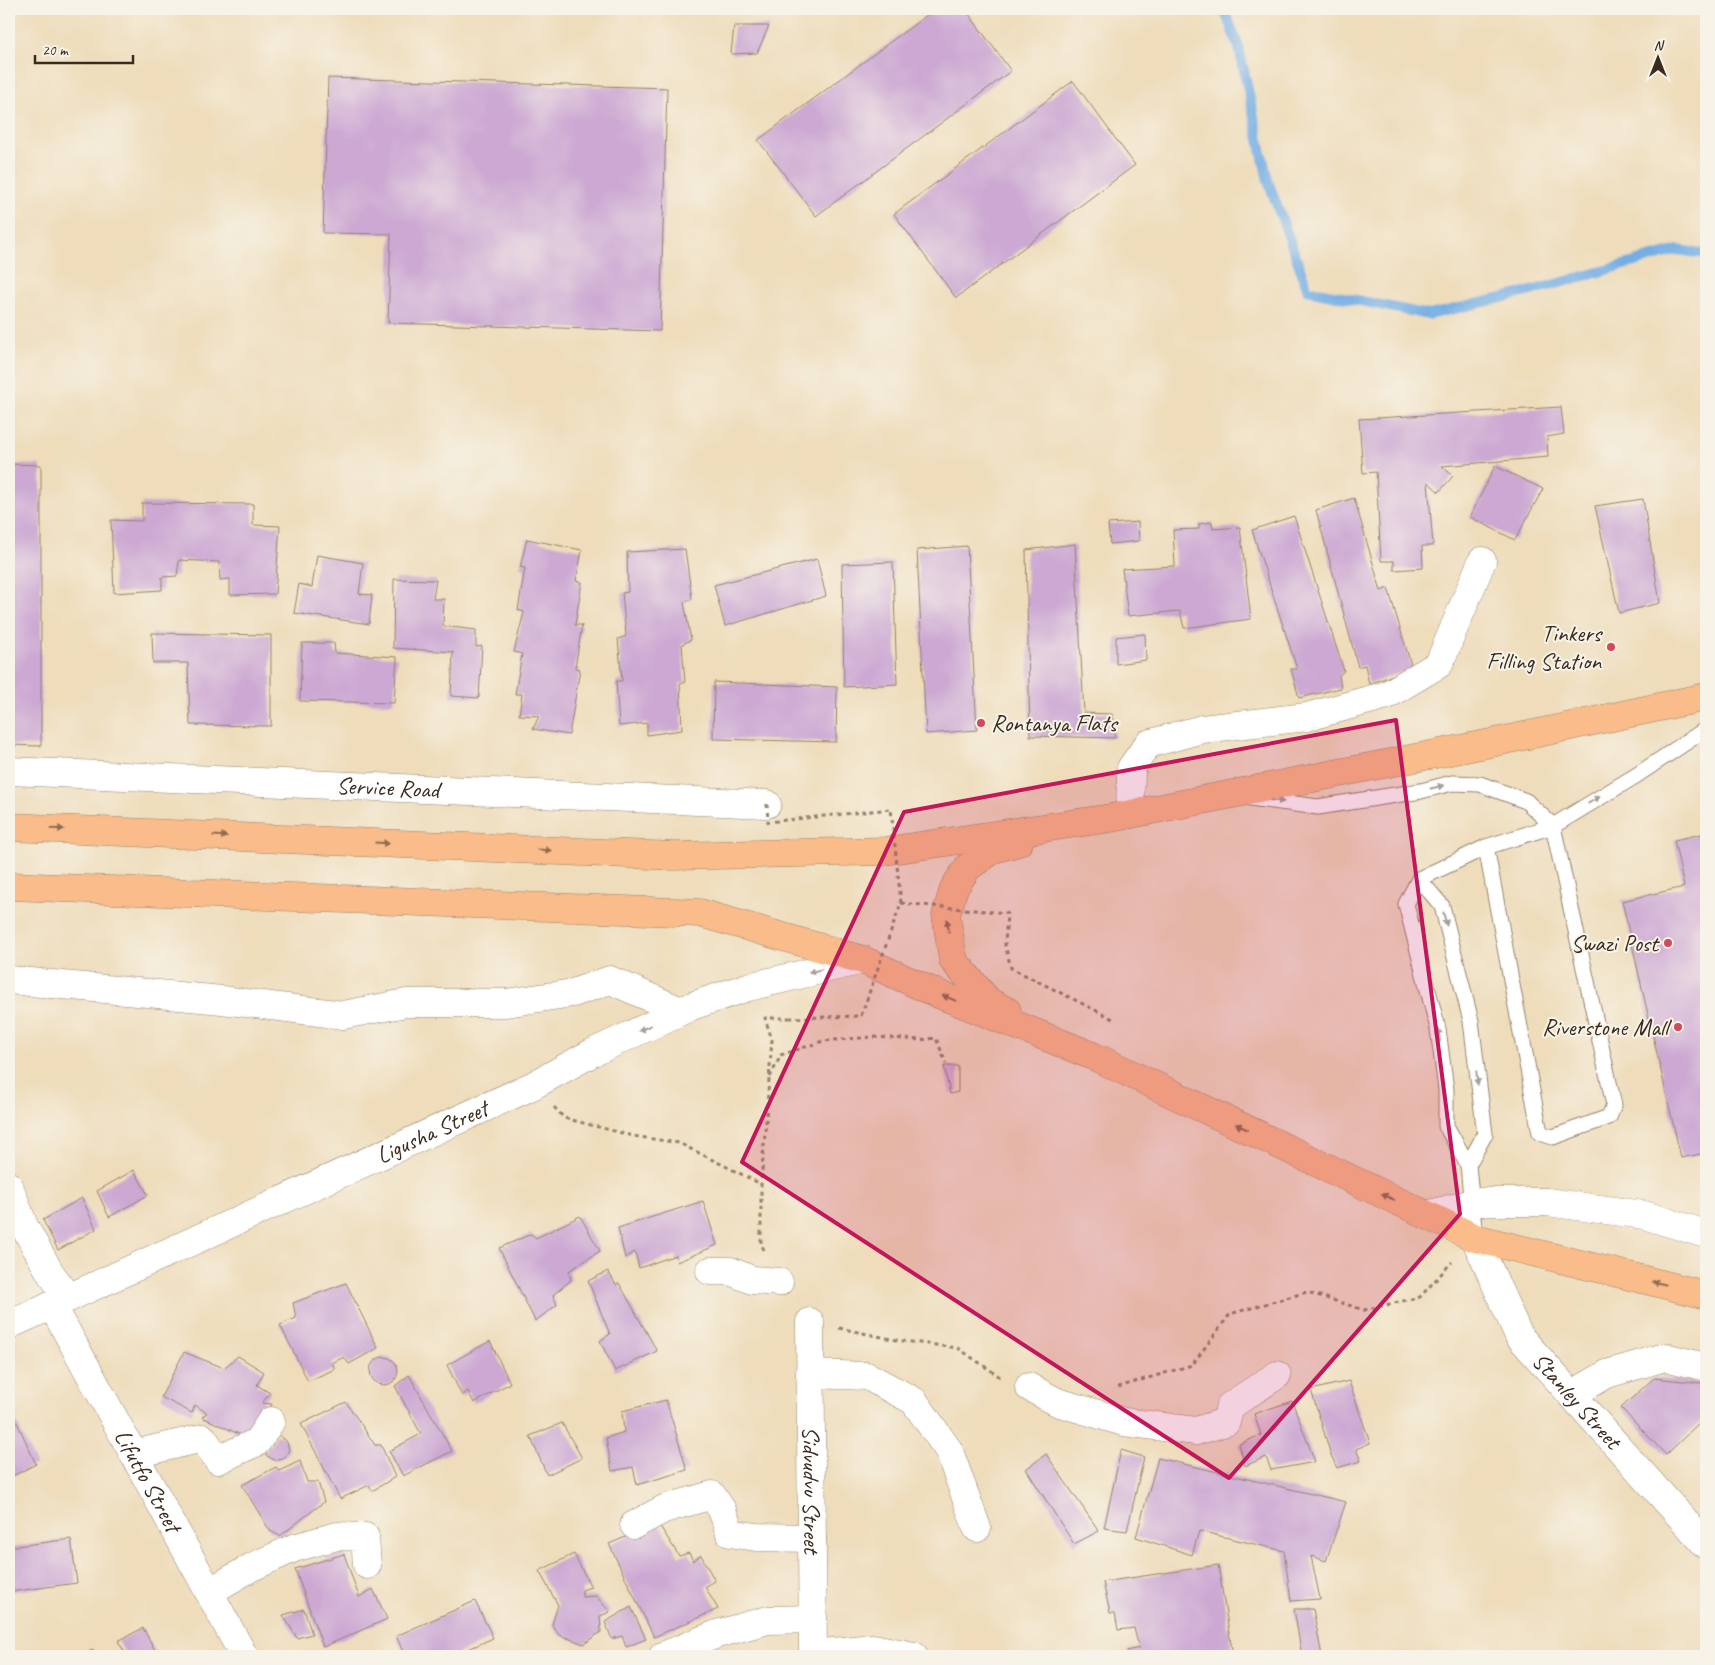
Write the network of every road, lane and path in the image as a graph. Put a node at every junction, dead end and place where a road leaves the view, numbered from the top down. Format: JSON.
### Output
{"nodes":[{"id":1,"x":1482,"y":561,"type":"dead end"},
{"id":2,"x":1706,"y":697,"type":"edge"},
{"id":3,"x":1706,"y":729,"type":"edge"},
{"id":4,"x":9,"y":771,"type":"edge"},
{"id":5,"x":1228,"y":795,"type":"junction"},
{"id":6,"x":767,"y":804,"type":"joint"},
{"id":7,"x":1120,"y":816,"type":"junction"},
{"id":8,"x":9,"y":826,"type":"edge"},
{"id":9,"x":1553,"y":826,"type":"junction"},
{"id":10,"x":1486,"y":847,"type":"junction"},
{"id":11,"x":1419,"y":878,"type":"junction"},
{"id":12,"x":9,"y":886,"type":"edge"},
{"id":13,"x":901,"y":903,"type":"junction"},
{"id":14,"x":863,"y":960,"type":"junction"},
{"id":15,"x":9,"y":980,"type":"edge"},
{"id":16,"x":681,"y":1011,"type":"junction"},
{"id":17,"x":1113,"y":1019,"type":"dead end"},
{"id":18,"x":1093,"y":1056,"type":"junction"},
{"id":19,"x":946,"y":1063,"type":"dead end"},
{"id":20,"x":769,"y":1080,"type":"junction"},
{"id":21,"x":532,"y":1086,"type":"junction"},
{"id":22,"x":1468,"y":1166,"type":"junction"},
{"id":23,"x":762,"y":1184,"type":"junction"},
{"id":24,"x":9,"y":1186,"type":"edge"},
{"id":25,"x":1472,"y":1203,"type":"junction"},
{"id":26,"x":1426,"y":1215,"type":"junction"},
{"id":27,"x":1706,"y":1234,"type":"edge"},
{"id":28,"x":1475,"y":1238,"type":"junction"},
{"id":29,"x":710,"y":1271,"type":"dead end"},
{"id":30,"x":780,"y":1282,"type":"joint"},
{"id":31,"x":1706,"y":1294,"type":"edge"},
{"id":32,"x":60,"y":1302,"type":"junction"},
{"id":33,"x":810,"y":1322,"type":"joint"},
{"id":34,"x":9,"y":1325,"type":"edge"},
{"id":35,"x":1706,"y":1367,"type":"edge"},
{"id":36,"x":810,"y":1374,"type":"junction"},
{"id":37,"x":1277,"y":1375,"type":"dead end"},
{"id":38,"x":1029,"y":1386,"type":"joint"},
{"id":39,"x":1118,"y":1387,"type":"dead end"},
{"id":40,"x":1571,"y":1395,"type":"junction"},
{"id":41,"x":271,"y":1421,"type":"dead end"},
{"id":42,"x":134,"y":1454,"type":"junction"},
{"id":43,"x":634,"y":1525,"type":"dead end"},
{"id":44,"x":977,"y":1528,"type":"dead end"},
{"id":45,"x":812,"y":1538,"type":"junction"},
{"id":46,"x":1706,"y":1545,"type":"edge"},
{"id":47,"x":367,"y":1566,"type":"dead end"},
{"id":48,"x":209,"y":1592,"type":"junction"},
{"id":49,"x":812,"y":1620,"type":"junction"},
{"id":50,"x":812,"y":1655,"type":"edge"},
{"id":51,"x":244,"y":1656,"type":"edge"},
{"id":52,"x":663,"y":1656,"type":"edge"},
{"id":53,"x":914,"y":1656,"type":"edge"}],
"edges":[{"from":1,"to":7,"type":"street"},
{"from":2,"to":5,"type":"main road"},
{"from":9,"to":3,"type":"lane","one_way":true},
{"from":4,"to":6,"type":"street","name":"Service Road"},
{"from":5,"to":7,"type":"main road"},
{"from":5,"to":9,"type":"lane","one_way":true},
{"from":6,"to":13,"type":"path","bridge":true},
{"from":8,"to":7,"type":"main road","one_way":true},
{"from":18,"to":7,"type":"main road","one_way":true},
{"from":9,"to":10,"type":"lane"},
{"from":9,"to":10,"type":"lane"},
{"from":10,"to":11,"type":"lane"},
{"from":22,"to":11,"type":"lane","one_way":true},
{"from":11,"to":22,"type":"lane","one_way":true},
{"from":12,"to":14,"type":"main road"},
{"from":13,"to":17,"type":"path","bridge":true},
{"from":13,"to":20,"type":"path","bridge":true},
{"from":14,"to":16,"type":"street","name":"Ligusha Street","one_way":true},
{"from":18,"to":14,"type":"main road","one_way":true},
{"from":15,"to":16,"type":"street"},
{"from":16,"to":21,"type":"street","name":"Ligusha Street","one_way":true},
{"from":26,"to":18,"type":"main road","one_way":true},
{"from":19,"to":20,"type":"path"},
{"from":20,"to":23,"type":"path"},
{"from":21,"to":23,"type":"path"},
{"from":21,"to":32,"type":"street","name":"Ligusha Street"},
{"from":22,"to":25,"type":"lane"},
{"from":23,"to":30,"type":"path"},
{"from":24,"to":32,"type":"street","name":"Lifutfo Street"},
{"from":25,"to":26,"type":"street"},
{"from":25,"to":27,"type":"street"},
{"from":25,"to":28,"type":"lane"},
{"from":26,"to":28,"type":"main road"},
{"from":31,"to":28,"type":"main road","one_way":true},
{"from":28,"to":39,"type":"path"},
{"from":28,"to":40,"type":"street","name":"Stanley Street"},
{"from":29,"to":30,"type":"street"},
{"from":32,"to":34,"type":"street","name":"Ligusha Street"},
{"from":32,"to":42,"type":"street","name":"Lifutfo Street"},
{"from":33,"to":36,"type":"street","name":"Sidvudvu Street"},
{"from":33,"to":38,"type":"path"},
{"from":35,"to":40,"type":"street"},
{"from":36,"to":44,"type":"street"},
{"from":36,"to":45,"type":"street","name":"Sidvudvu Street"},
{"from":37,"to":38,"type":"street"},
{"from":40,"to":46,"type":"street","name":"Stanley Street"},
{"from":41,"to":42,"type":"street"},
{"from":42,"to":48,"type":"street","name":"Lifutfo Street"},
{"from":43,"to":45,"type":"street"},
{"from":45,"to":49,"type":"street","name":"Sidvudvu Street"},
{"from":47,"to":48,"type":"street"},
{"from":48,"to":51,"type":"street","name":"Lifutfo Street"},
{"from":49,"to":50,"type":"street","name":"Sidvudvu Street"},
{"from":49,"to":52,"type":"street"},
{"from":50,"to":53,"type":"street"}]}
